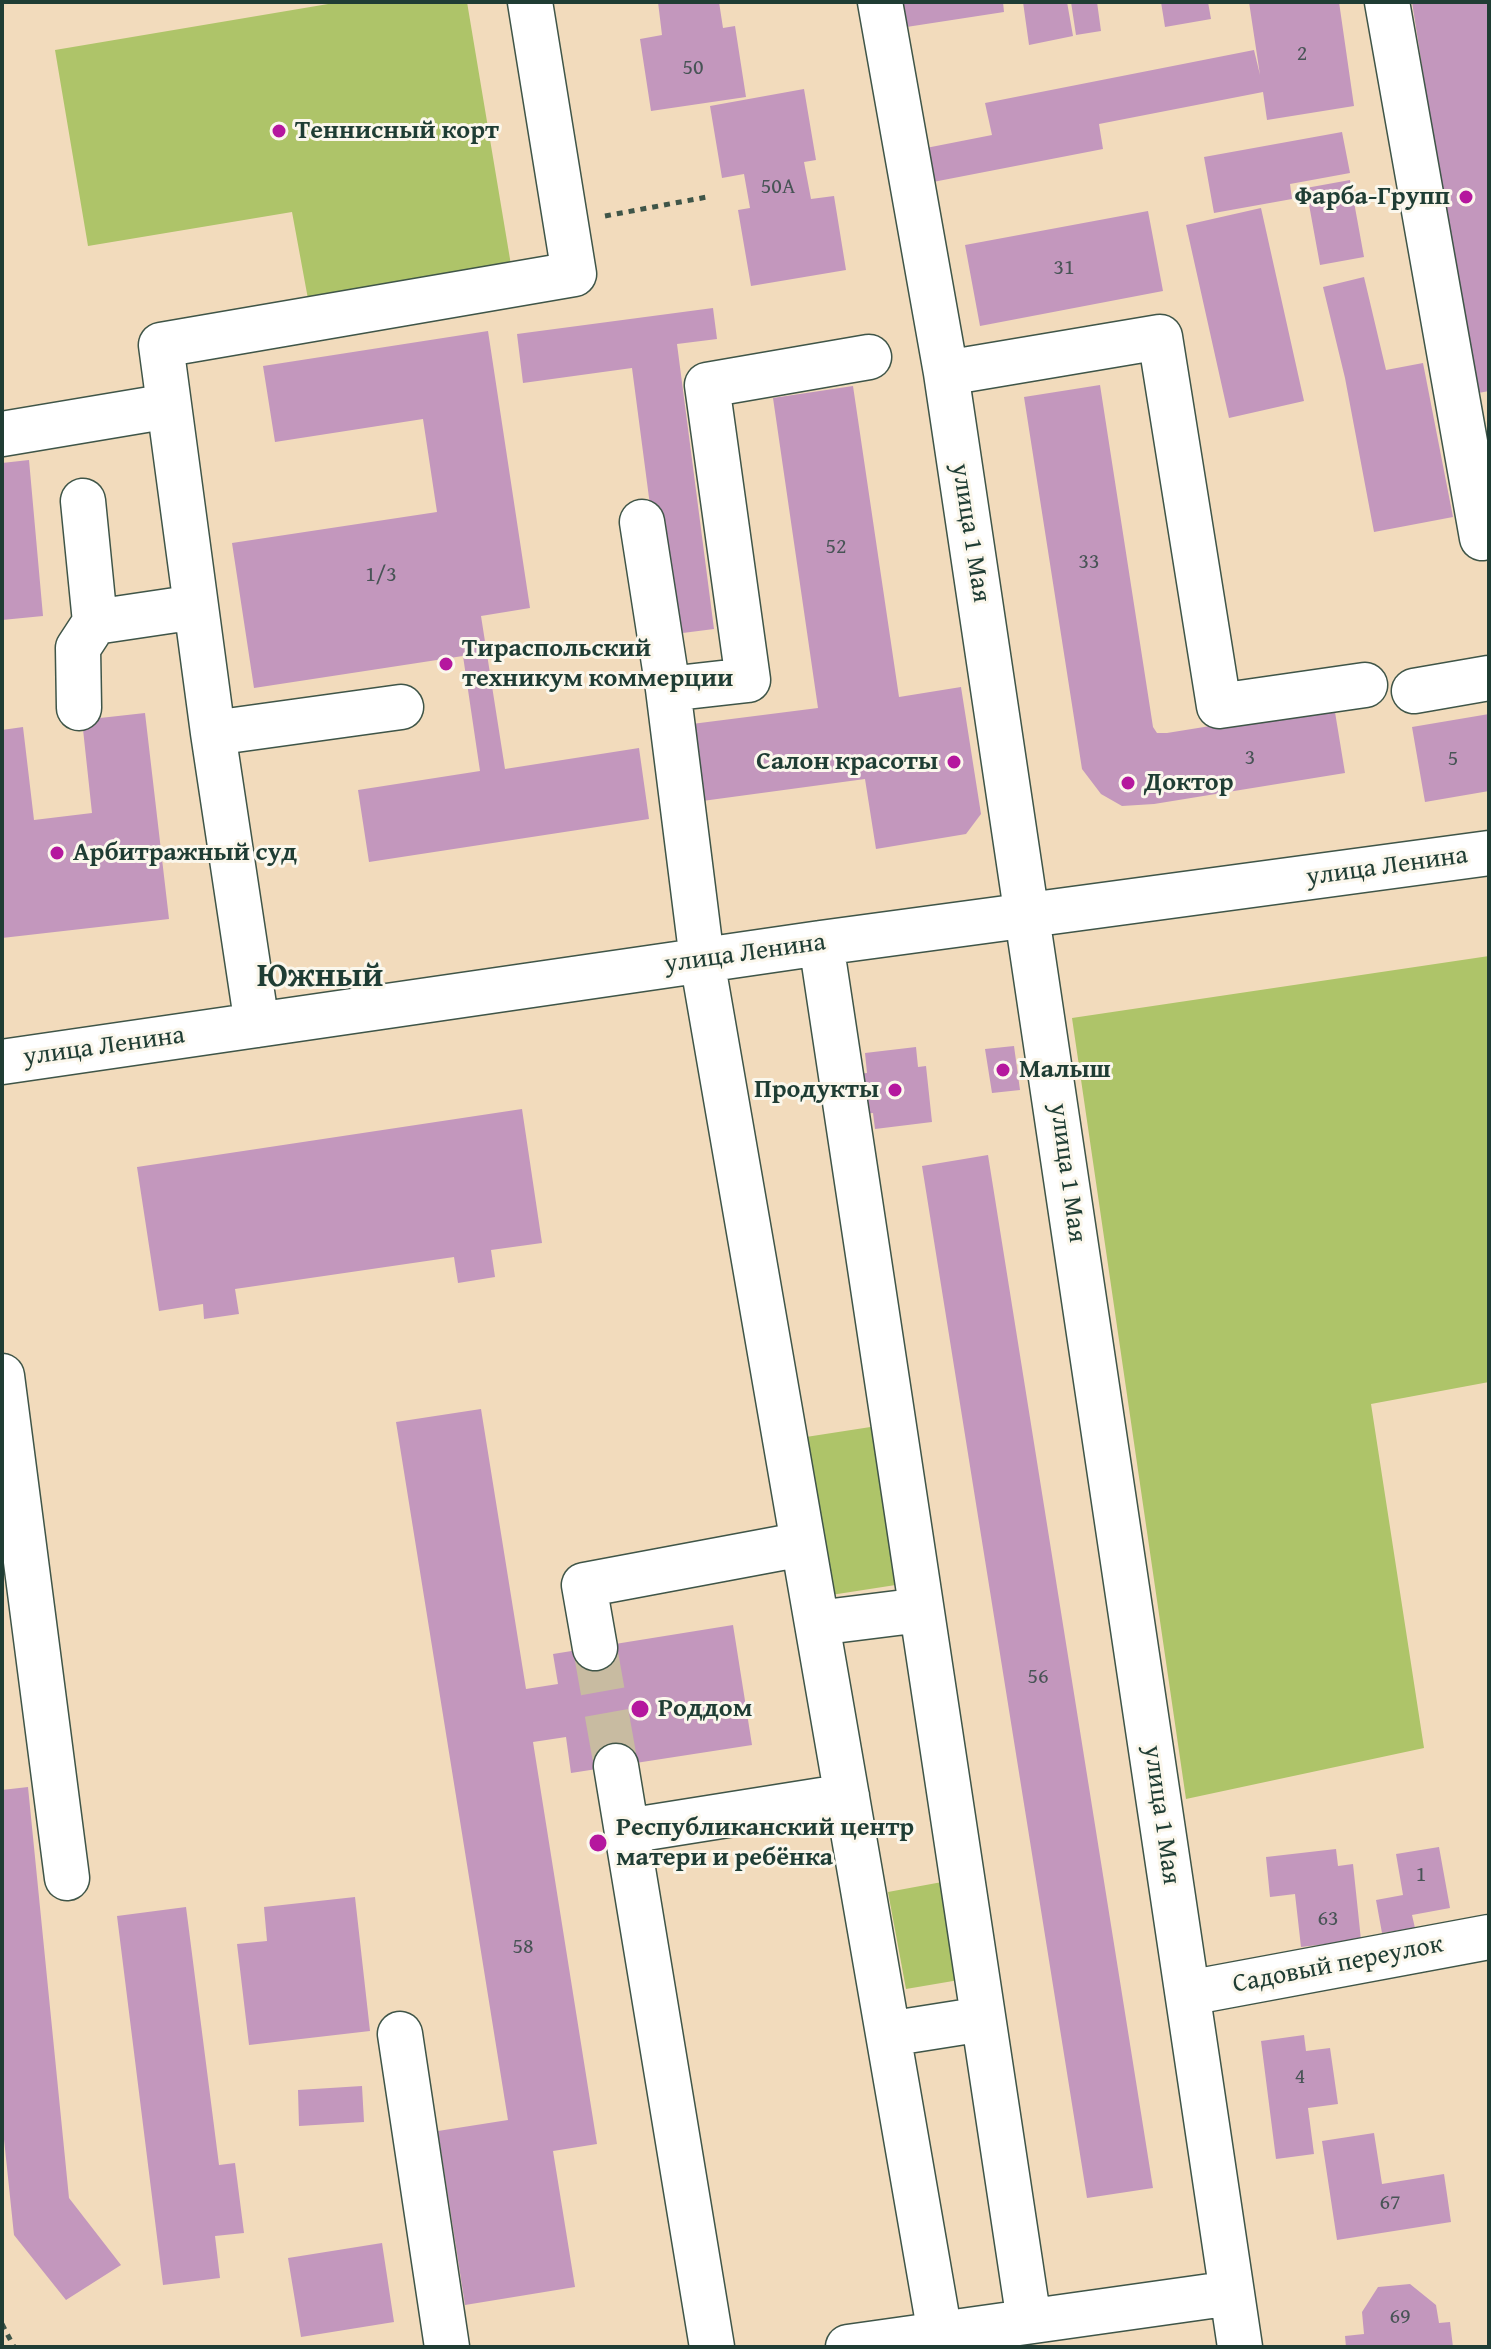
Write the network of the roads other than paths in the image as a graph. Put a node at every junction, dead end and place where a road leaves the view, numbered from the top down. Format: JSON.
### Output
{"nodes":[{"id":1,"x":530,"y":2,"type":"edge"},
{"id":2,"x":880,"y":2,"type":"edge"},
{"id":3,"x":1387,"y":2,"type":"edge"},
{"id":4,"x":869,"y":357,"type":"dead end"},
{"id":5,"x":946,"y":373,"type":"junction"},
{"id":6,"x":169,"y":406,"type":"junction"},
{"id":7,"x":2,"y":434,"type":"edge"},
{"id":8,"x":83,"y":501,"type":"dead end"},
{"id":9,"x":642,"y":522,"type":"dead end"},
{"id":10,"x":1482,"y":538,"type":"dead end"},
{"id":11,"x":196,"y":607,"type":"junction"},
{"id":12,"x":95,"y":622,"type":"junction"},
{"id":13,"x":1489,"y":678,"type":"edge"},
{"id":14,"x":1365,"y":685,"type":"dead end"},
{"id":15,"x":668,"y":689,"type":"junction"},
{"id":16,"x":1414,"y":691,"type":"dead end"},
{"id":17,"x":401,"y":707,"type":"dead end"},
{"id":18,"x":79,"y":708,"type":"dead end"},
{"id":19,"x":213,"y":733,"type":"junction"},
{"id":20,"x":1489,"y":853,"type":"edge"},
{"id":21,"x":1029,"y":915,"type":"junction"},
{"id":22,"x":821,"y":943,"type":"junction"},
{"id":23,"x":702,"y":960,"type":"junction"},
{"id":24,"x":257,"y":1025,"type":"junction"},
{"id":25,"x":2,"y":1062,"type":"edge"},
{"id":26,"x":2,"y":1376,"type":"edge"},
{"id":27,"x":803,"y":1544,"type":"junction"},
{"id":28,"x":921,"y":1610,"type":"junction"},
{"id":29,"x":817,"y":1623,"type":"junction"},
{"id":30,"x":595,"y":1648,"type":"tunnel mouth"},
{"id":31,"x":616,"y":1766,"type":"tunnel mouth"},
{"id":32,"x":847,"y":1796,"type":"junction"},
{"id":33,"x":627,"y":1831,"type":"junction"},
{"id":34,"x":67,"y":1878,"type":"dead end"},
{"id":35,"x":1489,"y":1937,"type":"edge"},
{"id":36,"x":1188,"y":1993,"type":"junction"},
{"id":37,"x":983,"y":2019,"type":"junction"},
{"id":38,"x":400,"y":2034,"type":"dead end"},
{"id":39,"x":888,"y":2034,"type":"junction"},
{"id":40,"x":1232,"y":2293,"type":"junction"},
{"id":41,"x":1029,"y":2321,"type":"junction"},
{"id":42,"x":940,"y":2334,"type":"junction"},
{"id":43,"x":447,"y":2347,"type":"edge"},
{"id":44,"x":712,"y":2347,"type":"edge"},
{"id":45,"x":848,"y":2347,"type":"edge"},
{"id":46,"x":1240,"y":2347,"type":"edge"}],
"edges":[{"from":1,"to":6,"type":"street"},
{"from":2,"to":5,"type":"street","name":"улица 1 Мая"},
{"from":3,"to":10,"type":"street"},
{"from":4,"to":15,"type":"street"},
{"from":5,"to":14,"type":"street"},
{"from":5,"to":21,"type":"street","name":"улица 1 Мая"},
{"from":6,"to":7,"type":"street"},
{"from":6,"to":11,"type":"street"},
{"from":8,"to":12,"type":"street"},
{"from":9,"to":15,"type":"street"},
{"from":11,"to":12,"type":"street"},
{"from":11,"to":19,"type":"street"},
{"from":12,"to":18,"type":"street"},
{"from":13,"to":16,"type":"street"},
{"from":15,"to":23,"type":"street"},
{"from":17,"to":19,"type":"street"},
{"from":19,"to":24,"type":"street"},
{"from":20,"to":21,"type":"street","name":"улица Ленина"},
{"from":21,"to":22,"type":"street","name":"улица Ленина"},
{"from":21,"to":36,"type":"street","name":"улица 1 Мая"},
{"from":22,"to":23,"type":"street","name":"улица Ленина"},
{"from":22,"to":28,"type":"street"},
{"from":23,"to":24,"type":"street","name":"улица Ленина"},
{"from":23,"to":27,"type":"street"},
{"from":24,"to":25,"type":"street","name":"улица Ленина"},
{"from":26,"to":34,"type":"street"},
{"from":27,"to":29,"type":"street"},
{"from":27,"to":30,"type":"street"},
{"from":28,"to":29,"type":"street"},
{"from":28,"to":37,"type":"street"},
{"from":29,"to":32,"type":"street"},
{"from":31,"to":33,"type":"street"},
{"from":32,"to":33,"type":"street"},
{"from":32,"to":39,"type":"street"},
{"from":33,"to":44,"type":"street"},
{"from":35,"to":36,"type":"street","name":"Садовый переулок"},
{"from":36,"to":40,"type":"street","name":"улица 1 Мая"},
{"from":37,"to":39,"type":"street"},
{"from":37,"to":41,"type":"street"},
{"from":38,"to":43,"type":"street"},
{"from":39,"to":42,"type":"street"},
{"from":40,"to":41,"type":"street"},
{"from":40,"to":46,"type":"street","name":"улица 1 Мая"},
{"from":41,"to":42,"type":"street"},
{"from":42,"to":45,"type":"street"}]}
